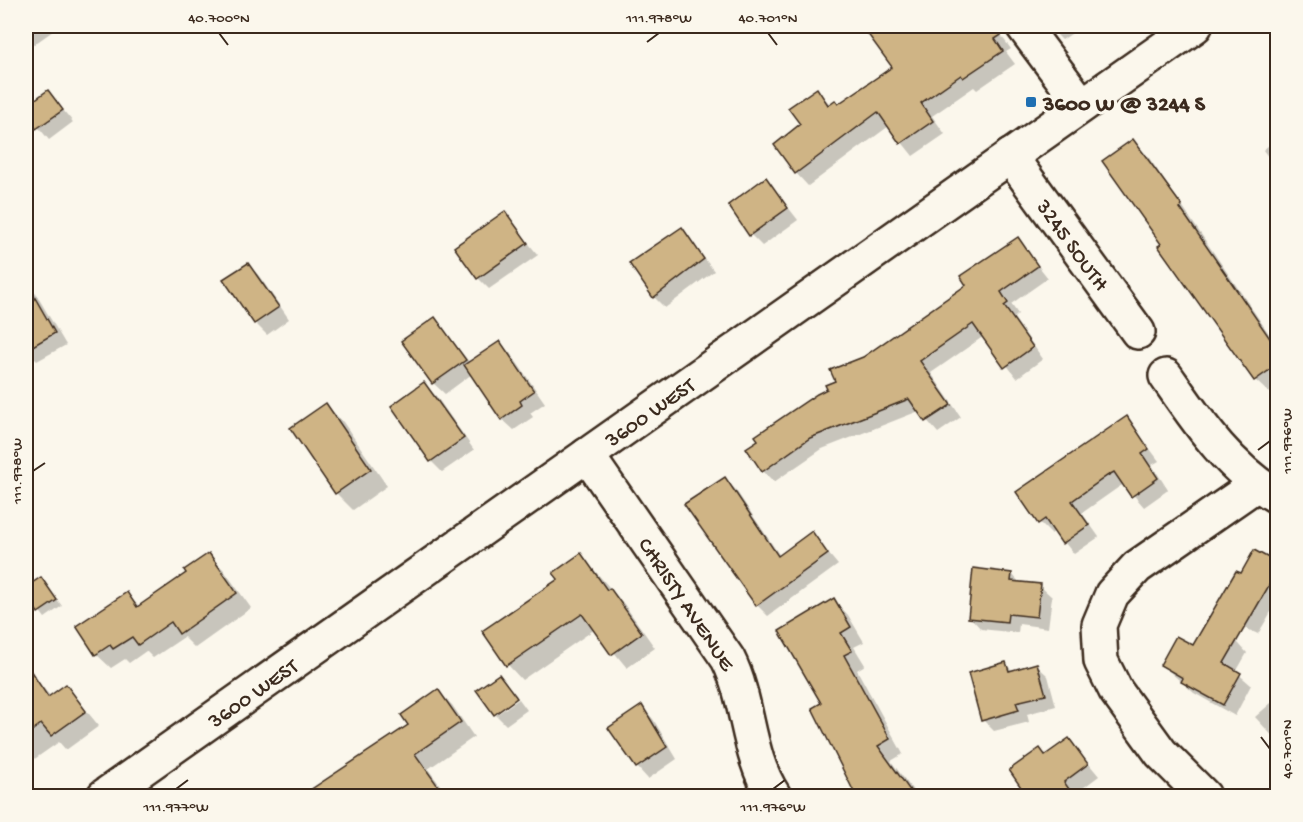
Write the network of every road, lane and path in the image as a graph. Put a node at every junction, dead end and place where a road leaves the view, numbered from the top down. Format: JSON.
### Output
{"nodes":[{"id":1,"x":1023,"y":26,"type":"edge"},
{"id":2,"x":1195,"y":26,"type":"edge"},
{"id":3,"x":1082,"y":105,"type":"junction"},
{"id":4,"x":1010,"y":156,"type":"junction"},
{"id":5,"x":1138,"y":332,"type":"dead end"},
{"id":6,"x":1166,"y":376,"type":"dead end"},
{"id":7,"x":587,"y":455,"type":"junction"},
{"id":8,"x":1267,"y":491,"type":"edge"},
{"id":9,"x":104,"y":796,"type":"edge"},
{"id":10,"x":774,"y":796,"type":"edge"},
{"id":11,"x":1204,"y":796,"type":"edge"}],
"edges":[{"from":1,"to":3,"type":"street"},
{"from":2,"to":3,"type":"street","name":"3600 WEST"},
{"from":3,"to":4,"type":"street","name":"3600 WEST"},
{"from":4,"to":5,"type":"street","name":"3245 SOUTH"},
{"from":4,"to":7,"type":"street","name":"3600 WEST"},
{"from":6,"to":8,"type":"street"},
{"from":7,"to":9,"type":"street","name":"3600 WEST"},
{"from":7,"to":10,"type":"street","name":"CHRISTY AVENUE"},
{"from":8,"to":11,"type":"street"}]}
